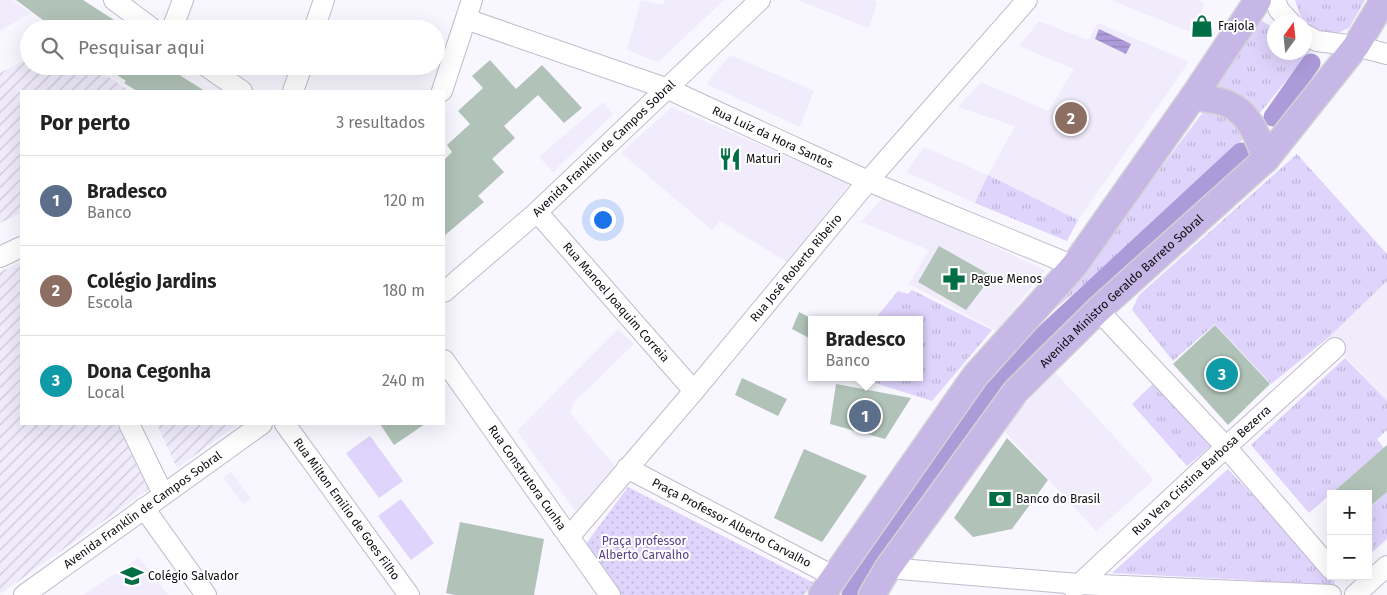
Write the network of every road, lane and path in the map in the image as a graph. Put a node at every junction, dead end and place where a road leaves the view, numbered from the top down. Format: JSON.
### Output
{"nodes":[{"id":1,"x":114,"y":0,"type":"edge"},
{"id":2,"x":183,"y":0,"type":"edge"},
{"id":3,"x":324,"y":0,"type":"edge"},
{"id":4,"x":760,"y":0,"type":"edge"},
{"id":5,"x":1027,"y":0,"type":"edge"},
{"id":6,"x":1384,"y":0,"type":"edge"},
{"id":7,"x":1259,"y":1,"type":"edge"},
{"id":8,"x":469,"y":9,"type":"edge"},
{"id":9,"x":1284,"y":15,"type":"edge"},
{"id":10,"x":141,"y":20,"type":"edge"},
{"id":11,"x":175,"y":20,"type":"edge"},
{"id":12,"x":317,"y":20,"type":"edge"},
{"id":13,"x":1312,"y":38,"type":"edge"},
{"id":14,"x":1356,"y":46,"type":"junction"},
{"id":15,"x":1387,"y":54,"type":"edge"},
{"id":16,"x":219,"y":75,"type":"edge"},
{"id":17,"x":299,"y":75,"type":"edge"},
{"id":18,"x":668,"y":88,"type":"junction"},
{"id":19,"x":241,"y":90,"type":"edge"},
{"id":20,"x":293,"y":90,"type":"edge"},
{"id":21,"x":442,"y":90,"type":"edge"},
{"id":22,"x":1193,"y":97,"type":"junction"},
{"id":23,"x":1266,"y":158,"type":"junction"},
{"id":24,"x":868,"y":181,"type":"junction"},
{"id":25,"x":537,"y":212,"type":"junction"},
{"id":26,"x":20,"y":247,"type":"edge"},
{"id":27,"x":0,"y":257,"type":"edge"},
{"id":28,"x":1074,"y":266,"type":"junction"},
{"id":29,"x":445,"y":291,"type":"edge"},
{"id":30,"x":1098,"y":310,"type":"junction"},
{"id":31,"x":1335,"y":348,"type":"dead end"},
{"id":32,"x":445,"y":361,"type":"edge"},
{"id":33,"x":694,"y":391,"type":"junction"},
{"id":34,"x":129,"y":425,"type":"edge"},
{"id":35,"x":261,"y":425,"type":"edge"},
{"id":36,"x":286,"y":425,"type":"edge"},
{"id":37,"x":1226,"y":446,"type":"junction"},
{"id":38,"x":627,"y":468,"type":"junction"},
{"id":39,"x":163,"y":494,"type":"junction"},
{"id":40,"x":144,"y":508,"type":"junction"},
{"id":41,"x":569,"y":536,"type":"junction"},
{"id":42,"x":1327,"y":564,"type":"edge"},
{"id":43,"x":1387,"y":566,"type":"edge"},
{"id":44,"x":888,"y":568,"type":"junction"},
{"id":45,"x":1341,"y":580,"type":"edge"},
{"id":46,"x":828,"y":586,"type":"edge"},
{"id":47,"x":1073,"y":590,"type":"edge"},
{"id":48,"x":24,"y":595,"type":"edge"},
{"id":49,"x":206,"y":595,"type":"edge"},
{"id":50,"x":409,"y":595,"type":"edge"},
{"id":51,"x":610,"y":595,"type":"edge"},
{"id":52,"x":872,"y":595,"type":"edge"},
{"id":53,"x":1331,"y":595,"type":"edge"},
{"id":54,"x":1354,"y":595,"type":"edge"}],
"edges":[{"from":1,"to":10,"type":"street"},
{"from":2,"to":11,"type":"street"},
{"from":3,"to":12,"type":"street"},
{"from":4,"to":18,"type":"street","name":"Avenida Franklin de Campos Sobral"},
{"from":5,"to":24,"type":"street","name":"Rua José Roberto Ribeiro"},
{"from":6,"to":14,"type":"main road","name":"Avenida Ministro Geraldo Barreto Sobral"},
{"from":7,"to":9,"type":"street"},
{"from":7,"to":22,"type":"main road"},
{"from":8,"to":18,"type":"street","name":"Rua Luiz da Hora Santos"},
{"from":8,"to":21,"type":"street"},
{"from":13,"to":14,"type":"street"},
{"from":14,"to":15,"type":"street"},
{"from":14,"to":23,"type":"main road","name":"Avenida Ministro Geraldo Barreto Sobral"},
{"from":16,"to":19,"type":"street"},
{"from":17,"to":20,"type":"street"},
{"from":18,"to":24,"type":"street","name":"Rua Luiz da Hora Santos"},
{"from":18,"to":25,"type":"street","name":"Avenida Franklin de Campos Sobral"},
{"from":22,"to":23,"type":"main road"},
{"from":22,"to":28,"type":"main road"},
{"from":23,"to":30,"type":"main road","name":"Avenida Ministro Geraldo Barreto Sobral"},
{"from":24,"to":28,"type":"street","name":"Rua Luiz da Hora Santos"},
{"from":24,"to":33,"type":"street","name":"Rua José Roberto Ribeiro"},
{"from":25,"to":29,"type":"street","name":"Avenida Franklin de Campos Sobral"},
{"from":25,"to":33,"type":"street","name":"Rua Manoel Joaquim Correia"},
{"from":26,"to":27,"type":"street"},
{"from":28,"to":46,"type":"main road"},
{"from":30,"to":37,"type":"street"},
{"from":30,"to":44,"type":"main road","name":"Avenida Ministro Geraldo Barreto Sobral"},
{"from":31,"to":37,"type":"street","name":"Rua Vera Cristina Barbosa Bezerra"},
{"from":32,"to":41,"type":"street","name":"Rua Construtora Cunha"},
{"from":33,"to":38,"type":"street","name":"Rua José Roberto Ribeiro"},
{"from":34,"to":39,"type":"street"},
{"from":35,"to":39,"type":"street","name":"Avenida Franklin de Campos Sobral"},
{"from":36,"to":50,"type":"street","name":"Rua Milton Emilio de Goes Filho"},
{"from":37,"to":42,"type":"street"},
{"from":37,"to":47,"type":"street","name":"Rua Vera Cristina Barbosa Bezerra"},
{"from":38,"to":41,"type":"street","name":"Rua José Roberto Ribeiro"},
{"from":38,"to":46,"type":"street","name":"Praça Professor Alberto Carvalho"},
{"from":39,"to":40,"type":"street","name":"Avenida Franklin de Campos Sobral"},
{"from":40,"to":48,"type":"street","name":"Avenida Franklin de Campos Sobral"},
{"from":40,"to":49,"type":"street"},
{"from":41,"to":51,"type":"street","name":"Rua Construtora Cunha"},
{"from":43,"to":54,"type":"street"},
{"from":44,"to":47,"type":"street"},
{"from":44,"to":52,"type":"main road","name":"Avenida Ministro Geraldo Barreto Sobral"},
{"from":45,"to":54,"type":"street"},
{"from":47,"to":53,"type":"street"}]}
